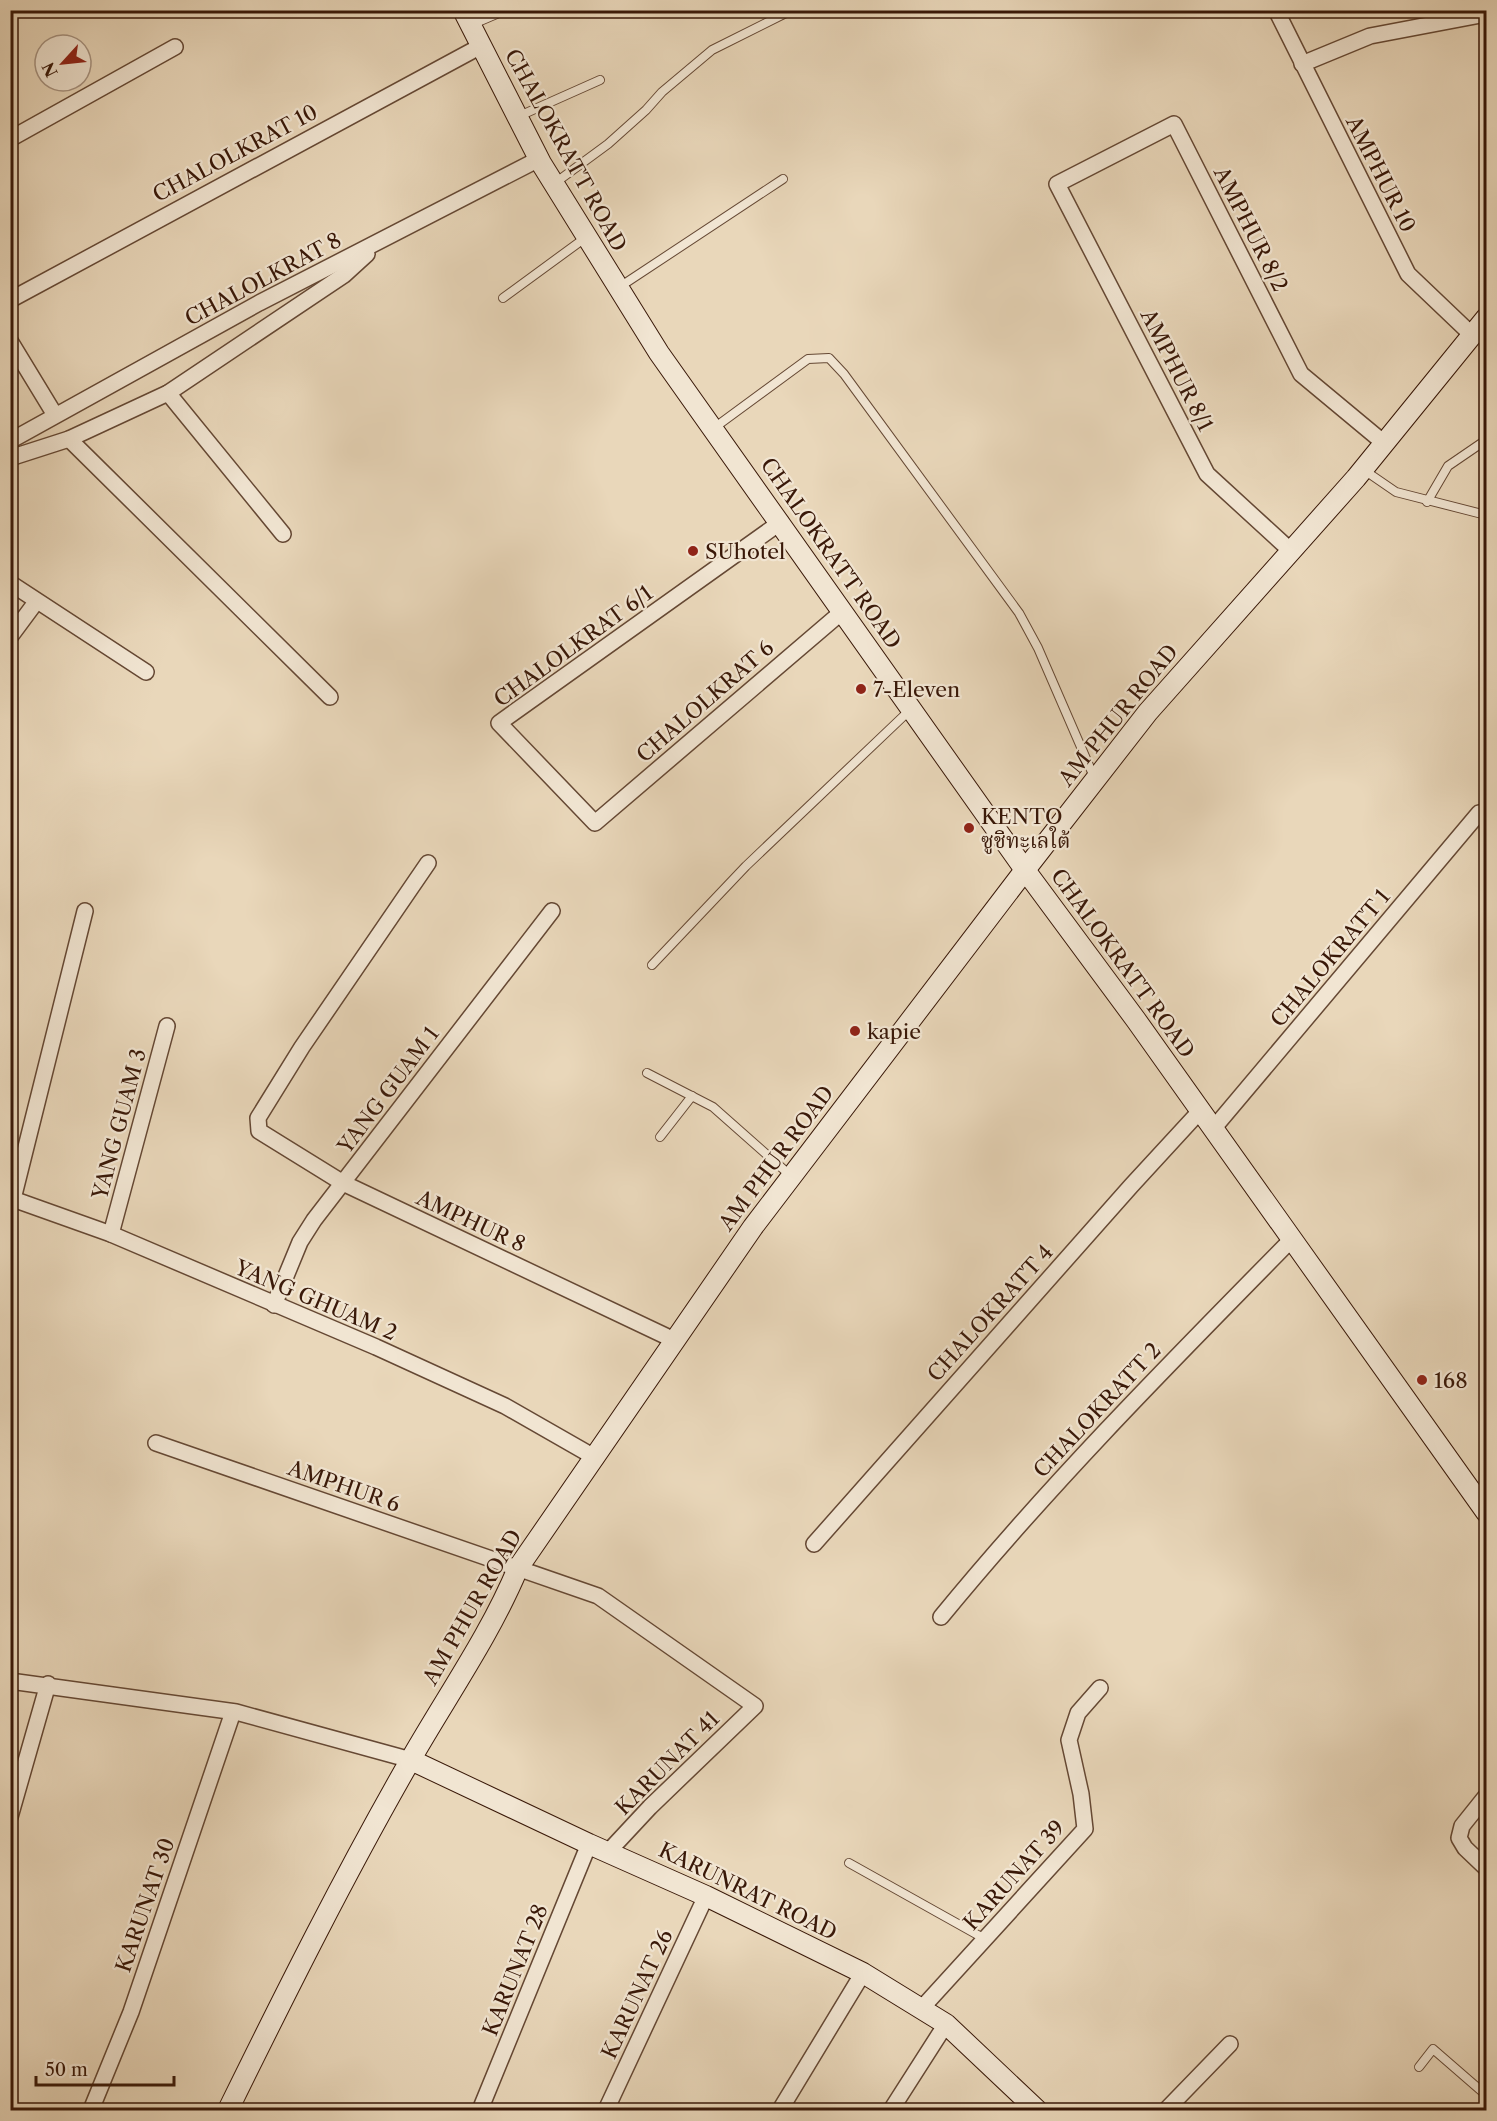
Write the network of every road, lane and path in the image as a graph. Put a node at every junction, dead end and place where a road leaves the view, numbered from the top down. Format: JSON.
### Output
{"nodes":[{"id":1,"x":506,"y":10,"type":"edge"},
{"id":2,"x":792,"y":10,"type":"edge"},
{"id":3,"x":1278,"y":14,"type":"dead end"},
{"id":4,"x":1486,"y":14,"type":"edge"},
{"id":5,"x":467,"y":18,"type":"edge"},
{"id":6,"x":481,"y":46,"type":"junction"},
{"id":7,"x":176,"y":47,"type":"dead end"},
{"id":8,"x":1302,"y":64,"type":"junction"},
{"id":9,"x":600,"y":80,"type":"dead end"},
{"id":10,"x":516,"y":118,"type":"junction"},
{"id":11,"x":10,"y":139,"type":"edge"},
{"id":12,"x":539,"y":159,"type":"junction"},
{"id":13,"x":783,"y":179,"type":"dead end"},
{"id":14,"x":554,"y":184,"type":"junction"},
{"id":15,"x":1057,"y":184,"type":"joint"},
{"id":16,"x":586,"y":237,"type":"junction"},
{"id":17,"x":384,"y":238,"type":"junction"},
{"id":18,"x":617,"y":288,"type":"junction"},
{"id":19,"x":503,"y":298,"type":"dead end"},
{"id":20,"x":10,"y":300,"type":"edge"},
{"id":21,"x":1486,"y":318,"type":"edge"},
{"id":22,"x":1472,"y":335,"type":"junction"},
{"id":23,"x":10,"y":341,"type":"edge"},
{"id":24,"x":168,"y":393,"type":"junction"},
{"id":25,"x":55,"y":415,"type":"junction"},
{"id":26,"x":714,"y":428,"type":"junction"},
{"id":27,"x":69,"y":439,"type":"junction"},
{"id":28,"x":1486,"y":440,"type":"edge"},
{"id":29,"x":10,"y":441,"type":"edge"},
{"id":30,"x":1384,"y":443,"type":"junction"},
{"id":31,"x":10,"y":458,"type":"edge"},
{"id":32,"x":1363,"y":470,"type":"junction"},
{"id":33,"x":1427,"y":502,"type":"junction"},
{"id":34,"x":1486,"y":515,"type":"edge"},
{"id":35,"x":781,"y":522,"type":"junction"},
{"id":36,"x":283,"y":534,"type":"dead end"},
{"id":37,"x":1291,"y":551,"type":"junction"},
{"id":38,"x":10,"y":584,"type":"edge"},
{"id":39,"x":36,"y":602,"type":"junction"},
{"id":40,"x":843,"y":611,"type":"junction"},
{"id":41,"x":10,"y":637,"type":"edge"},
{"id":42,"x":146,"y":672,"type":"dead end"},
{"id":43,"x":330,"y":697,"type":"dead end"},
{"id":44,"x":912,"y":708,"type":"junction"},
{"id":45,"x":1095,"y":780,"type":"junction"},
{"id":46,"x":1479,"y":813,"type":"dead end"},
{"id":47,"x":595,"y":824,"type":"joint"},
{"id":48,"x":428,"y":862,"type":"dead end"},
{"id":49,"x":1025,"y":870,"type":"junction"},
{"id":50,"x":552,"y":910,"type":"dead end"},
{"id":51,"x":84,"y":911,"type":"dead end"},
{"id":52,"x":652,"y":965,"type":"dead end"},
{"id":53,"x":167,"y":1026,"type":"dead end"},
{"id":54,"x":647,"y":1072,"type":"dead end"},
{"id":55,"x":692,"y":1096,"type":"junction"},
{"id":56,"x":1200,"y":1112,"type":"junction"},
{"id":57,"x":1213,"y":1129,"type":"junction"},
{"id":58,"x":660,"y":1137,"type":"dead end"},
{"id":59,"x":792,"y":1176,"type":"junction"},
{"id":60,"x":343,"y":1183,"type":"junction"},
{"id":61,"x":12,"y":1199,"type":"edge"},
{"id":62,"x":111,"y":1234,"type":"junction"},
{"id":63,"x":1292,"y":1239,"type":"junction"},
{"id":64,"x":274,"y":1305,"type":"junction"},
{"id":65,"x":674,"y":1340,"type":"junction"},
{"id":66,"x":156,"y":1443,"type":"dead end"},
{"id":67,"x":596,"y":1458,"type":"junction"},
{"id":68,"x":1485,"y":1507,"type":"edge"},
{"id":69,"x":813,"y":1544,"type":"dead end"},
{"id":70,"x":518,"y":1568,"type":"junction"},
{"id":71,"x":941,"y":1617,"type":"dead end"},
{"id":72,"x":10,"y":1681,"type":"edge"},
{"id":73,"x":48,"y":1684,"type":"junction"},
{"id":74,"x":1100,"y":1688,"type":"dead end"},
{"id":75,"x":755,"y":1706,"type":"joint"},
{"id":76,"x":233,"y":1712,"type":"junction"},
{"id":77,"x":411,"y":1760,"type":"junction"},
{"id":78,"x":1486,"y":1796,"type":"edge"},
{"id":79,"x":10,"y":1817,"type":"edge"},
{"id":80,"x":589,"y":1844,"type":"junction"},
{"id":81,"x":609,"y":1851,"type":"junction"},
{"id":82,"x":849,"y":1863,"type":"dead end"},
{"id":83,"x":1486,"y":1868,"type":"edge"},
{"id":84,"x":706,"y":1896,"type":"junction"},
{"id":85,"x":985,"y":1939,"type":"junction"},
{"id":86,"x":863,"y":1973,"type":"junction"},
{"id":87,"x":921,"y":2009,"type":"junction"},
{"id":88,"x":946,"y":2025,"type":"junction"},
{"id":89,"x":1230,"y":2044,"type":"dead end"},
{"id":90,"x":1419,"y":2067,"type":"dead end"},
{"id":91,"x":1486,"y":2096,"type":"edge"},
{"id":92,"x":91,"y":2110,"type":"edge"},
{"id":93,"x":228,"y":2110,"type":"edge"},
{"id":94,"x":480,"y":2110,"type":"edge"},
{"id":95,"x":606,"y":2110,"type":"edge"},
{"id":96,"x":780,"y":2110,"type":"edge"},
{"id":97,"x":891,"y":2110,"type":"edge"},
{"id":98,"x":1036,"y":2110,"type":"edge"},
{"id":99,"x":1166,"y":2110,"type":"edge"}],
"edges":[{"from":1,"to":5,"type":"lane"},
{"from":2,"to":14,"type":"lane"},
{"from":3,"to":8,"type":"street","name":"AMPHUR 10"},
{"from":4,"to":8,"type":"street"},
{"from":5,"to":6,"type":"street","name":"CHALOKRATT ROAD"},
{"from":6,"to":10,"type":"street","name":"CHALOKRATT ROAD"},
{"from":6,"to":20,"type":"street","name":"CHALOLKRAT 10"},
{"from":7,"to":11,"type":"street"},
{"from":8,"to":22,"type":"street","name":"AMPHUR 10"},
{"from":9,"to":10,"type":"lane"},
{"from":10,"to":12,"type":"street","name":"CHALOKRATT ROAD"},
{"from":12,"to":14,"type":"street","name":"CHALOKRATT ROAD"},
{"from":12,"to":17,"type":"street","name":"CHALOLKRAT 8"},
{"from":13,"to":18,"type":"lane"},
{"from":14,"to":16,"type":"street","name":"CHALOKRATT ROAD"},
{"from":15,"to":30,"type":"street","name":"AMPHUR 8/2"},
{"from":15,"to":37,"type":"street","name":"AMPHUR 8/1"},
{"from":16,"to":18,"type":"street","name":"CHALOKRATT ROAD"},
{"from":16,"to":19,"type":"lane"},
{"from":17,"to":24,"type":"street"},
{"from":17,"to":25,"type":"street","name":"CHALOLKRAT 8"},
{"from":18,"to":26,"type":"street","name":"CHALOKRATT ROAD"},
{"from":21,"to":22,"type":"street","name":"AM PHUR ROAD"},
{"from":22,"to":30,"type":"street","name":"AM PHUR ROAD"},
{"from":23,"to":25,"type":"street"},
{"from":24,"to":27,"type":"street"},
{"from":24,"to":36,"type":"street"},
{"from":25,"to":29,"type":"street","name":"CHALOLKRAT 8"},
{"from":26,"to":35,"type":"street","name":"CHALOKRATT ROAD"},
{"from":26,"to":45,"type":"lane"},
{"from":27,"to":31,"type":"street"},
{"from":27,"to":43,"type":"street"},
{"from":28,"to":33,"type":"lane"},
{"from":30,"to":32,"type":"street","name":"AM PHUR ROAD"},
{"from":32,"to":33,"type":"lane"},
{"from":32,"to":37,"type":"street","name":"AM PHUR ROAD"},
{"from":33,"to":34,"type":"lane"},
{"from":35,"to":40,"type":"street","name":"CHALOKRATT ROAD"},
{"from":35,"to":47,"type":"street","name":"CHALOLKRAT 6/1"},
{"from":37,"to":45,"type":"street","name":"AM PHUR ROAD"},
{"from":38,"to":39,"type":"street"},
{"from":39,"to":41,"type":"street"},
{"from":39,"to":42,"type":"street"},
{"from":40,"to":44,"type":"street","name":"CHALOKRATT ROAD"},
{"from":40,"to":47,"type":"street","name":"CHALOLKRAT 6"},
{"from":44,"to":49,"type":"street","name":"CHALOKRATT ROAD"},
{"from":44,"to":52,"type":"lane"},
{"from":45,"to":49,"type":"street","name":"AM PHUR ROAD"},
{"from":46,"to":57,"type":"street","name":"CHALOKRATT 1"},
{"from":48,"to":60,"type":"street","name":"AMPHUR 8"},
{"from":49,"to":56,"type":"street","name":"CHALOKRATT ROAD"},
{"from":49,"to":59,"type":"street","name":"AM PHUR ROAD"},
{"from":50,"to":60,"type":"street","name":"YANG GUAM 1"},
{"from":51,"to":61,"type":"street"},
{"from":53,"to":62,"type":"street","name":"YANG GUAM 3"},
{"from":54,"to":55,"type":"lane"},
{"from":55,"to":58,"type":"lane"},
{"from":55,"to":59,"type":"lane"},
{"from":56,"to":57,"type":"street","name":"CHALOKRATT ROAD"},
{"from":56,"to":69,"type":"street","name":"CHALOKRATT 4"},
{"from":57,"to":63,"type":"street","name":"CHALOKRATT ROAD"},
{"from":59,"to":65,"type":"street","name":"AM PHUR ROAD"},
{"from":60,"to":64,"type":"street","name":"YANG GUAM 1"},
{"from":60,"to":65,"type":"street","name":"AMPHUR 8"},
{"from":61,"to":62,"type":"street","name":"YANG GHUAM 2"},
{"from":62,"to":64,"type":"street","name":"YANG GHUAM 2"},
{"from":63,"to":68,"type":"street","name":"CHALOKRATT ROAD"},
{"from":63,"to":71,"type":"street","name":"CHALOKRATT 2"},
{"from":64,"to":67,"type":"street","name":"YANG GHUAM 2"},
{"from":65,"to":67,"type":"street","name":"AM PHUR ROAD"},
{"from":66,"to":70,"type":"street","name":"AMPHUR 6"},
{"from":67,"to":70,"type":"street","name":"AM PHUR ROAD"},
{"from":70,"to":75,"type":"street","name":"AMPHUR 6"},
{"from":70,"to":77,"type":"street","name":"AM PHUR ROAD"},
{"from":72,"to":73,"type":"street"},
{"from":73,"to":76,"type":"street"},
{"from":73,"to":79,"type":"street"},
{"from":74,"to":85,"type":"street","name":"KARUNAT 39"},
{"from":75,"to":81,"type":"street","name":"KARUNAT 41"},
{"from":76,"to":77,"type":"street"},
{"from":76,"to":92,"type":"street","name":"KARUNAT 30"},
{"from":77,"to":80,"type":"street","name":"KARUNRAT ROAD"},
{"from":77,"to":93,"type":"street","name":"AM PHUR ROAD"},
{"from":78,"to":83,"type":"street"},
{"from":80,"to":81,"type":"street","name":"KARUNRAT ROAD"},
{"from":80,"to":94,"type":"street","name":"KARUNAT 28"},
{"from":81,"to":84,"type":"street","name":"KARUNRAT ROAD"},
{"from":82,"to":85,"type":"lane"},
{"from":84,"to":86,"type":"street","name":"KARUNRAT ROAD"},
{"from":84,"to":95,"type":"street","name":"KARUNAT 26"},
{"from":85,"to":87,"type":"street","name":"KARUNAT 39"},
{"from":86,"to":87,"type":"street","name":"KARUNRAT ROAD"},
{"from":86,"to":96,"type":"street"},
{"from":87,"to":88,"type":"street","name":"KARUNRAT ROAD"},
{"from":88,"to":97,"type":"street"},
{"from":88,"to":98,"type":"street","name":"KARUNRAT ROAD"},
{"from":89,"to":99,"type":"street"},
{"from":90,"to":91,"type":"lane"}]}
